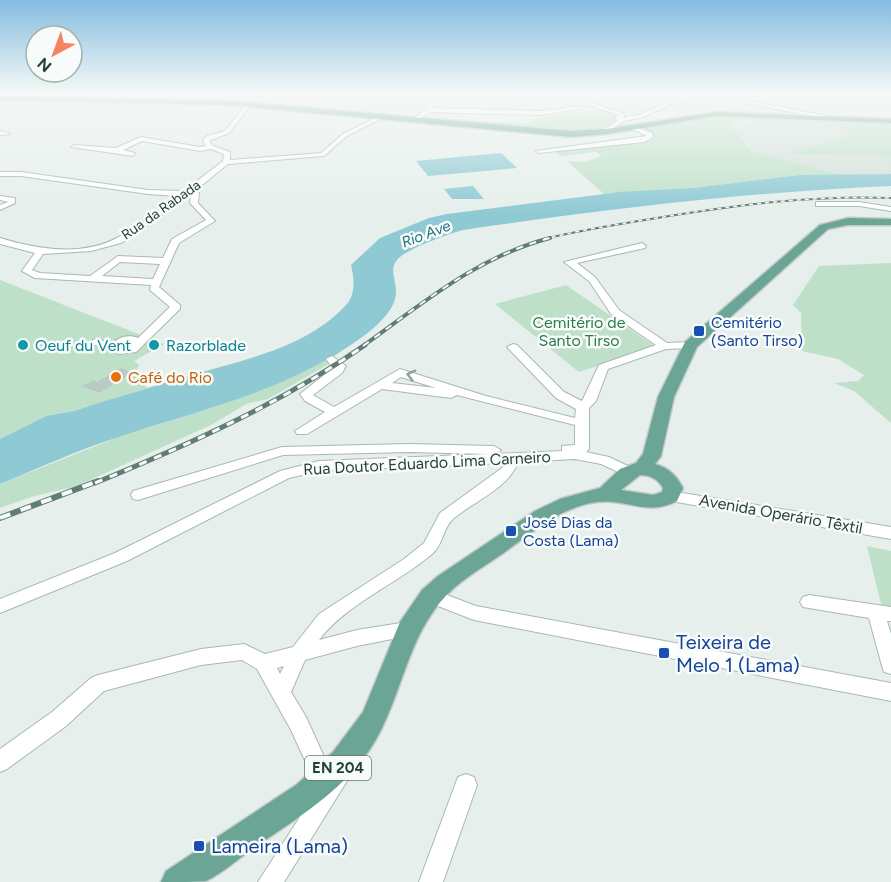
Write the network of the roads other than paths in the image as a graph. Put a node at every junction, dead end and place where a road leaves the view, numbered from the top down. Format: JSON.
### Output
{"nodes":[{"id":1,"x":226,"y":132,"type":"edge"},
{"id":2,"x":353,"y":132,"type":"edge"},
{"id":3,"x":538,"y":132,"type":"edge"},
{"id":4,"x":600,"y":132,"type":"edge"},
{"id":5,"x":645,"y":132,"type":"edge"},
{"id":6,"x":74,"y":147,"type":"dead end"},
{"id":7,"x":211,"y":147,"type":"junction"},
{"id":8,"x":117,"y":150,"type":"junction"},
{"id":9,"x":539,"y":151,"type":"dead end"},
{"id":10,"x":133,"y":154,"type":"dead end"},
{"id":11,"x":226,"y":162,"type":"junction"},
{"id":12,"x":4,"y":174,"type":"edge"},
{"id":13,"x":0,"y":179,"type":"edge"},
{"id":14,"x":190,"y":192,"type":"junction"},
{"id":15,"x":0,"y":198,"type":"edge"},
{"id":16,"x":859,"y":200,"type":"dead end"},
{"id":17,"x":819,"y":204,"type":"dead end"},
{"id":18,"x":872,"y":205,"type":"junction"},
{"id":19,"x":0,"y":208,"type":"edge"},
{"id":20,"x":891,"y":209,"type":"edge"},
{"id":21,"x":891,"y":222,"type":"edge"},
{"id":22,"x":0,"y":241,"type":"edge"},
{"id":23,"x":642,"y":246,"type":"dead end"},
{"id":24,"x":40,"y":252,"type":"junction"},
{"id":25,"x":167,"y":261,"type":"junction"},
{"id":26,"x":92,"y":279,"type":"junction"},
{"id":27,"x":157,"y":282,"type":"junction"},
{"id":28,"x":115,"y":332,"type":"dead end"},
{"id":29,"x":139,"y":339,"type":"junction"},
{"id":30,"x":97,"y":342,"type":"dead end"},
{"id":31,"x":690,"y":345,"type":"junction"},
{"id":32,"x":665,"y":346,"type":"junction"},
{"id":33,"x":513,"y":347,"type":"dead end"},
{"id":34,"x":332,"y":359,"type":"dead end"},
{"id":35,"x":583,"y":407,"type":"junction"},
{"id":36,"x":334,"y":412,"type":"junction"},
{"id":37,"x":581,"y":423,"type":"junction"},
{"id":38,"x":302,"y":431,"type":"dead end"},
{"id":39,"x":513,"y":458,"type":"junction"},
{"id":40,"x":649,"y":476,"type":"junction"},
{"id":41,"x":605,"y":494,"type":"junction"},
{"id":42,"x":138,"y":495,"type":"dead end"},
{"id":43,"x":635,"y":498,"type":"junction"},
{"id":44,"x":891,"y":524,"type":"edge"},
{"id":45,"x":891,"y":533,"type":"edge"},
{"id":46,"x":431,"y":596,"type":"junction"},
{"id":47,"x":809,"y":602,"type":"dead end"},
{"id":48,"x":0,"y":606,"type":"edge"},
{"id":49,"x":884,"y":613,"type":"edge"},
{"id":50,"x":407,"y":628,"type":"junction"},
{"id":51,"x":299,"y":653,"type":"junction"},
{"id":52,"x":264,"y":663,"type":"junction"},
{"id":53,"x":891,"y":666,"type":"edge"},
{"id":54,"x":282,"y":691,"type":"junction"},
{"id":55,"x":891,"y":692,"type":"edge"},
{"id":56,"x":352,"y":752,"type":"junction"},
{"id":57,"x":0,"y":762,"type":"edge"},
{"id":58,"x":324,"y":782,"type":"junction"},
{"id":59,"x":466,"y":785,"type":"dead end"},
{"id":60,"x":177,"y":882,"type":"edge"},
{"id":61,"x":270,"y":882,"type":"edge"},
{"id":62,"x":431,"y":882,"type":"edge"}],
"edges":[{"from":1,"to":7,"type":"street"},
{"from":2,"to":11,"type":"street"},
{"from":3,"to":4,"type":"main road"},
{"from":5,"to":9,"type":"street"},
{"from":6,"to":8,"type":"street"},
{"from":7,"to":8,"type":"street"},
{"from":7,"to":11,"type":"street"},
{"from":8,"to":10,"type":"street"},
{"from":11,"to":14,"type":"street","name":"Rua da Rabada"},
{"from":12,"to":13,"type":"street"},
{"from":12,"to":14,"type":"street"},
{"from":14,"to":24,"type":"street","name":"Rua da Rabada"},
{"from":14,"to":25,"type":"street"},
{"from":15,"to":19,"type":"street"},
{"from":16,"to":18,"type":"street"},
{"from":17,"to":18,"type":"street"},
{"from":18,"to":20,"type":"street"},
{"from":21,"to":31,"type":"main road"},
{"from":22,"to":24,"type":"street","name":"Rua da Rabada"},
{"from":23,"to":32,"type":"street"},
{"from":24,"to":26,"type":"street"},
{"from":25,"to":26,"type":"street"},
{"from":25,"to":27,"type":"street"},
{"from":26,"to":27,"type":"street"},
{"from":27,"to":29,"type":"street"},
{"from":28,"to":29,"type":"street"},
{"from":29,"to":30,"type":"street"},
{"from":31,"to":32,"type":"street"},
{"from":31,"to":40,"type":"main road"},
{"from":32,"to":35,"type":"street"},
{"from":33,"to":35,"type":"street"},
{"from":34,"to":36,"type":"street"},
{"from":35,"to":37,"type":"street"},
{"from":36,"to":37,"type":"street"},
{"from":36,"to":38,"type":"street"},
{"from":37,"to":42,"type":"street"},
{"from":39,"to":40,"type":"street","name":"Rua Doutor Eduardo Lima Carneiro"},
{"from":39,"to":48,"type":"street","name":"Rua Doutor Eduardo Lima Carneiro"},
{"from":39,"to":51,"type":"street"},
{"from":40,"to":41,"type":"main road","number":"EN 204"},
{"from":40,"to":43,"type":"main road"},
{"from":40,"to":43,"type":"main road","number":"EN 204"},
{"from":40,"to":44,"type":"street","name":"Avenida Operário Têxtil"},
{"from":40,"to":45,"type":"street","name":"Avenida Operário Têxtil"},
{"from":41,"to":43,"type":"main road","number":"EN 204"},
{"from":41,"to":46,"type":"main road","number":"EN 204"},
{"from":46,"to":50,"type":"main road","number":"EN 204"},
{"from":46,"to":55,"type":"street"},
{"from":47,"to":49,"type":"street"},
{"from":49,"to":53,"type":"street"},
{"from":50,"to":51,"type":"street"},
{"from":50,"to":56,"type":"main road","number":"EN 204"},
{"from":51,"to":52,"type":"street"},
{"from":51,"to":54,"type":"street"},
{"from":52,"to":54,"type":"street"},
{"from":52,"to":57,"type":"street"},
{"from":54,"to":58,"type":"street"},
{"from":56,"to":58,"type":"main road","number":"EN 204"},
{"from":56,"to":61,"type":"street"},
{"from":58,"to":60,"type":"main road","number":"EN 204"},
{"from":59,"to":62,"type":"street"}]}
